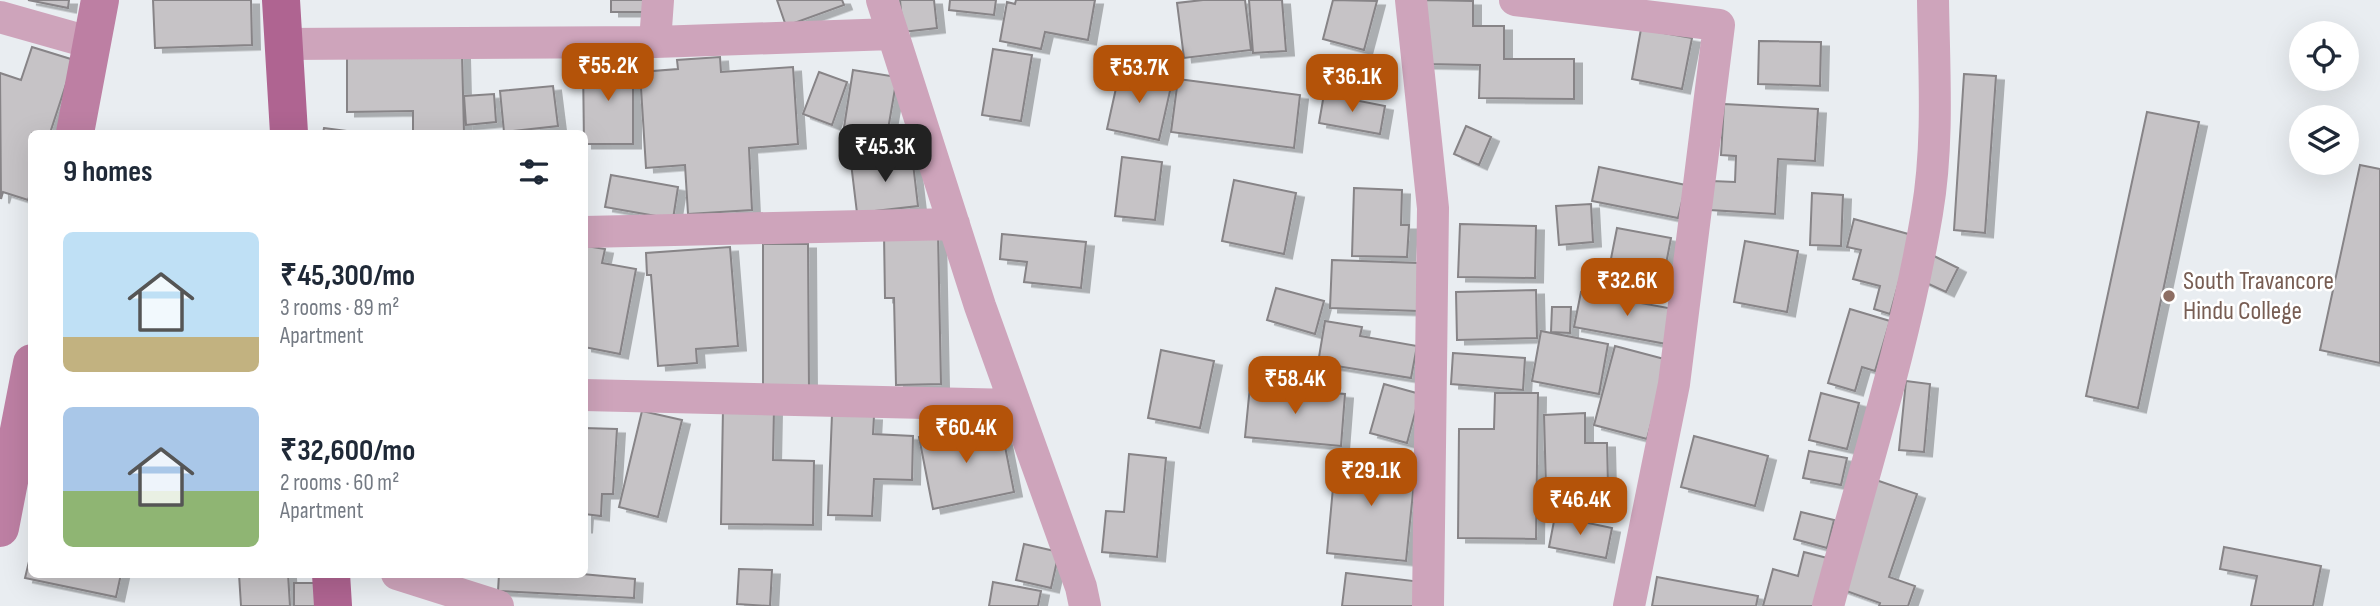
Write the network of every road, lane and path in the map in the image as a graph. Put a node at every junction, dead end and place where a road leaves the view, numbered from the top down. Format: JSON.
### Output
{"nodes":[{"id":1,"x":100,"y":0,"type":"edge"},
{"id":2,"x":281,"y":0,"type":"edge"},
{"id":3,"x":658,"y":0,"type":"edge"},
{"id":4,"x":882,"y":0,"type":"edge"},
{"id":5,"x":1411,"y":0,"type":"edge"},
{"id":6,"x":1515,"y":0,"type":"edge"},
{"id":7,"x":1933,"y":0,"type":"edge"},
{"id":8,"x":0,"y":17,"type":"edge"},
{"id":9,"x":892,"y":34,"type":"junction"},
{"id":10,"x":655,"y":42,"type":"junction"},
{"id":11,"x":92,"y":43,"type":"junction"},
{"id":12,"x":282,"y":44,"type":"junction"},
{"id":13,"x":76,"y":130,"type":"edge"},
{"id":14,"x":289,"y":130,"type":"edge"},
{"id":15,"x":954,"y":225,"type":"junction"},
{"id":16,"x":588,"y":232,"type":"edge"},
{"id":17,"x":28,"y":384,"type":"edge"},
{"id":18,"x":588,"y":396,"type":"edge"},
{"id":19,"x":1014,"y":405,"type":"junction"},
{"id":20,"x":0,"y":528,"type":"edge"},
{"id":21,"x":331,"y":578,"type":"edge"},
{"id":22,"x":410,"y":578,"type":"edge"},
{"id":23,"x":333,"y":606,"type":"edge"},
{"id":24,"x":498,"y":606,"type":"edge"},
{"id":25,"x":1085,"y":606,"type":"edge"},
{"id":26,"x":1428,"y":606,"type":"edge"},
{"id":27,"x":1629,"y":606,"type":"edge"},
{"id":28,"x":1828,"y":606,"type":"edge"}],
"edges":[{"from":1,"to":11,"type":"street"},
{"from":2,"to":12,"type":"main road"},
{"from":3,"to":10,"type":"street"},
{"from":4,"to":9,"type":"street"},
{"from":5,"to":26,"type":"street"},
{"from":6,"to":27,"type":"street"},
{"from":7,"to":28,"type":"street"},
{"from":8,"to":11,"type":"street"},
{"from":9,"to":10,"type":"street"},
{"from":9,"to":15,"type":"street"},
{"from":10,"to":12,"type":"street"},
{"from":11,"to":13,"type":"street"},
{"from":12,"to":14,"type":"main road"},
{"from":15,"to":16,"type":"street"},
{"from":15,"to":19,"type":"street"},
{"from":17,"to":20,"type":"street"},
{"from":18,"to":19,"type":"street"},
{"from":19,"to":25,"type":"street"},
{"from":21,"to":23,"type":"main road"},
{"from":22,"to":24,"type":"street"}]}
